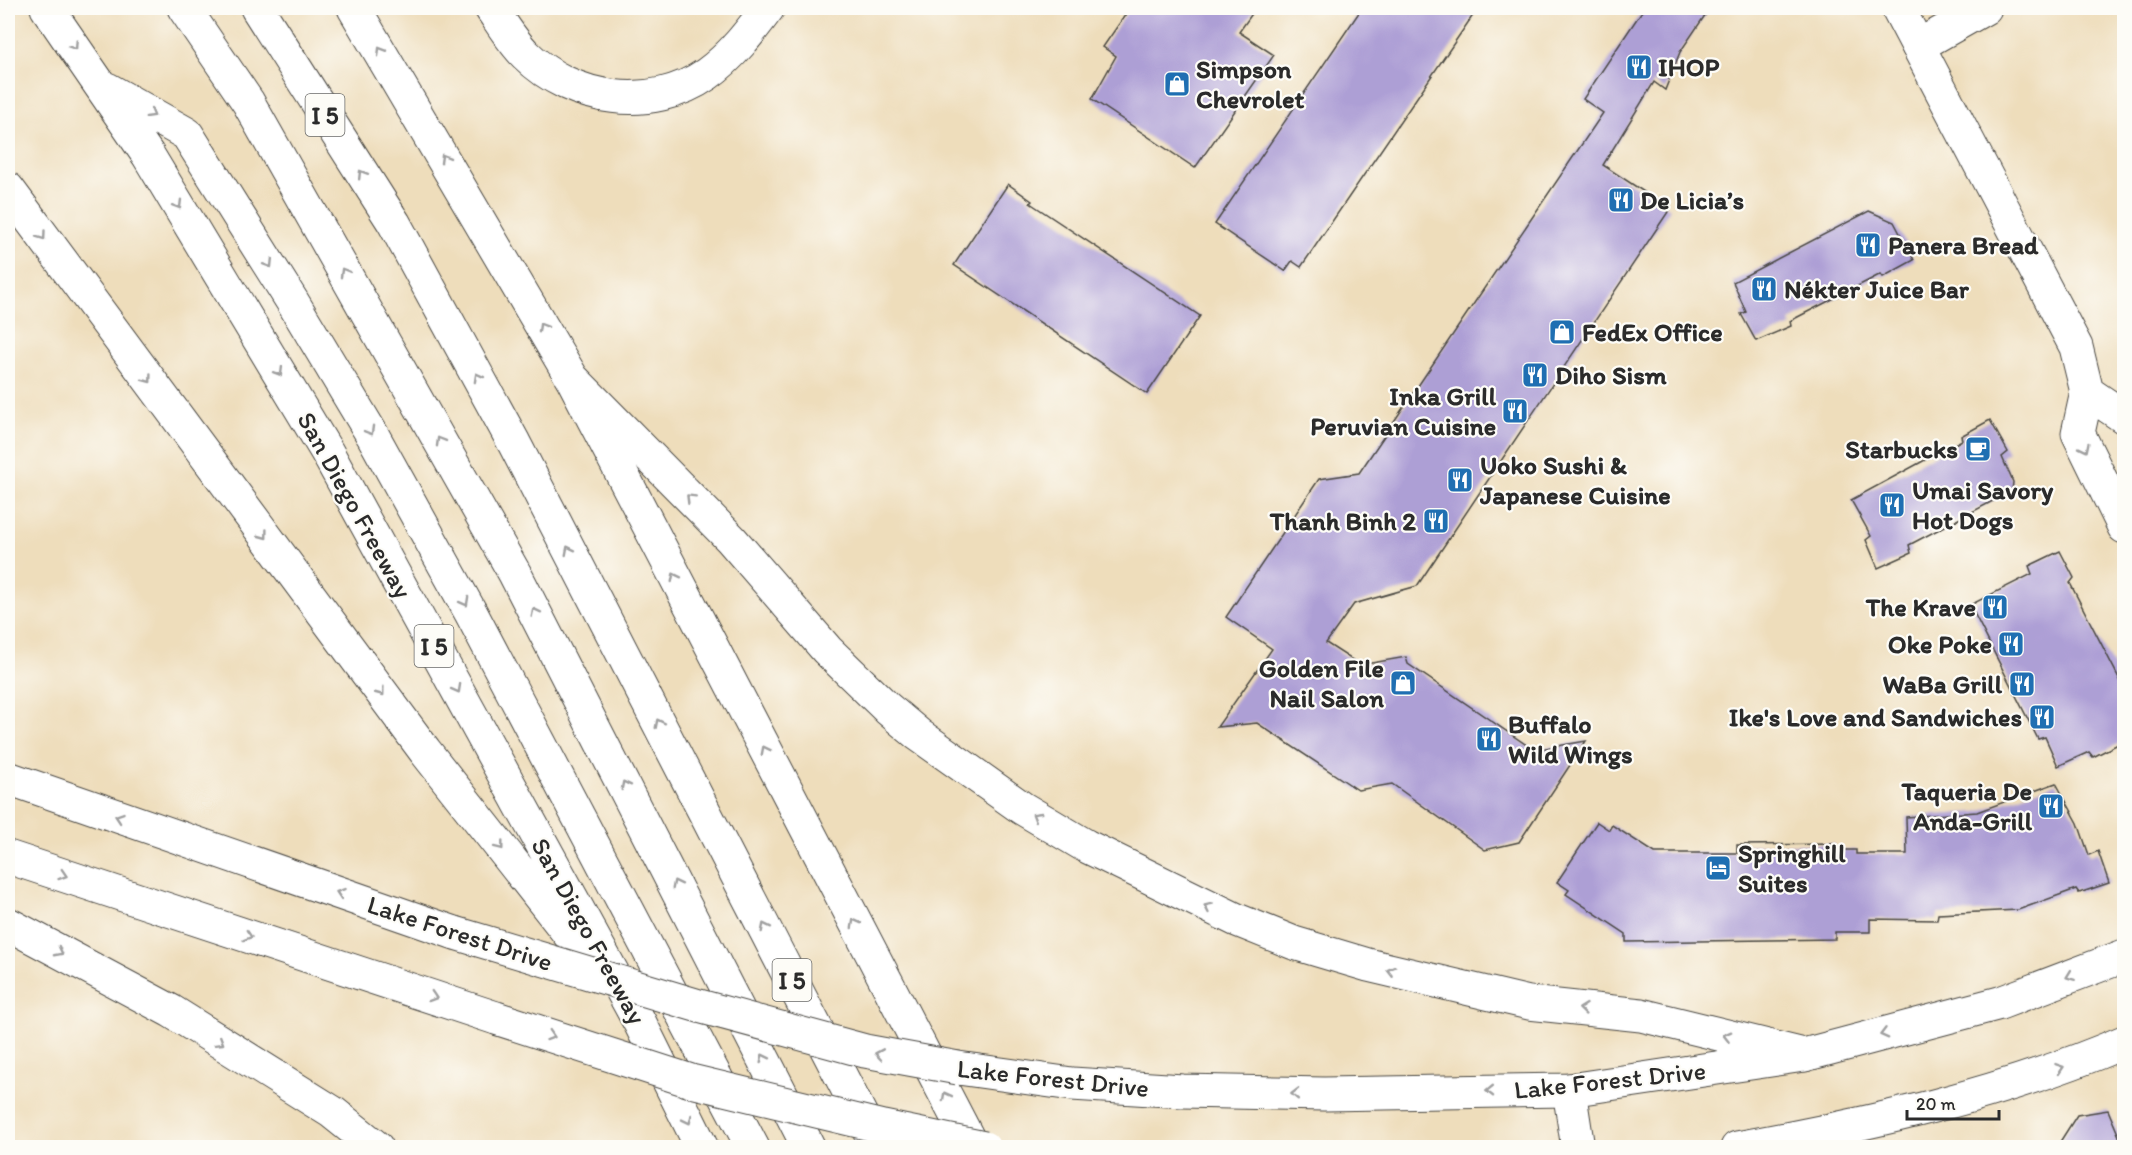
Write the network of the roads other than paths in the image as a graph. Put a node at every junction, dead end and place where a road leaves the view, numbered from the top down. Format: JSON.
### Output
{"nodes":[{"id":1,"x":47,"y":8,"type":"edge"},
{"id":2,"x":184,"y":8,"type":"edge"},
{"id":3,"x":256,"y":8,"type":"edge"},
{"id":4,"x":354,"y":8,"type":"edge"},
{"id":5,"x":491,"y":8,"type":"edge"},
{"id":6,"x":768,"y":8,"type":"edge"},
{"id":7,"x":1898,"y":8,"type":"edge"},
{"id":8,"x":1985,"y":8,"type":"edge"},
{"id":9,"x":1918,"y":46,"type":"junction"},
{"id":10,"x":101,"y":85,"type":"junction"},
{"id":11,"x":8,"y":189,"type":"edge"},
{"id":12,"x":572,"y":378,"type":"junction"},
{"id":13,"x":2087,"y":392,"type":"junction"},
{"id":14,"x":2124,"y":417,"type":"edge"},
{"id":15,"x":2124,"y":527,"type":"edge"},
{"id":16,"x":8,"y":778,"type":"edge"},
{"id":17,"x":8,"y":857,"type":"edge"},
{"id":18,"x":8,"y":924,"type":"edge"},
{"id":19,"x":2124,"y":956,"type":"edge"},
{"id":20,"x":640,"y":1023,"type":"junction"},
{"id":21,"x":2124,"y":1042,"type":"edge"},
{"id":22,"x":1804,"y":1055,"type":"junction"},
{"id":23,"x":1569,"y":1090,"type":"junction"},
{"id":24,"x":1810,"y":1135,"type":"junction"},
{"id":25,"x":377,"y":1148,"type":"edge"},
{"id":26,"x":702,"y":1148,"type":"edge"},
{"id":27,"x":753,"y":1148,"type":"edge"},
{"id":28,"x":809,"y":1148,"type":"edge"},
{"id":29,"x":878,"y":1148,"type":"edge"},
{"id":30,"x":973,"y":1148,"type":"edge"},
{"id":31,"x":984,"y":1148,"type":"edge"},
{"id":32,"x":1578,"y":1148,"type":"edge"},
{"id":33,"x":1737,"y":1148,"type":"edge"},
{"id":34,"x":1850,"y":1148,"type":"edge"}],
"edges":[{"from":1,"to":10,"type":"main road","name":"San Diego Freeway","number":"I 5","one_way":true},
{"from":28,"to":2,"type":"main road","one_way":true},
{"from":29,"to":3,"type":"main road","number":"I 5","one_way":true},
{"from":12,"to":4,"type":"main road","one_way":true},
{"from":5,"to":6,"type":"main road"},
{"from":7,"to":9,"type":"main road"},
{"from":8,"to":9,"type":"main road"},
{"from":9,"to":13,"type":"main road"},
{"from":10,"to":20,"type":"main road","name":"San Diego Freeway","number":"I 5","one_way":true},
{"from":10,"to":27,"type":"main road","one_way":true},
{"from":11,"to":20,"type":"main road","one_way":true},
{"from":22,"to":12,"type":"main road","one_way":true},
{"from":30,"to":12,"type":"main road","one_way":true},
{"from":13,"to":14,"type":"main road"},
{"from":13,"to":15,"type":"main road","one_way":true},
{"from":23,"to":16,"type":"main road","name":"Lake Forest Drive","one_way":true,"bridge":true},
{"from":17,"to":31,"type":"main road","one_way":true,"bridge":true},
{"from":18,"to":25,"type":"main road","one_way":true},
{"from":19,"to":22,"type":"main road","name":"Lake Forest Drive","one_way":true},
{"from":20,"to":26,"type":"main road","name":"San Diego Freeway","number":"I 5","one_way":true},
{"from":24,"to":21,"type":"main road","one_way":true},
{"from":22,"to":23,"type":"main road","name":"Lake Forest Drive"},
{"from":23,"to":32,"type":"main road"},
{"from":24,"to":33,"type":"main road"},
{"from":24,"to":34,"type":"main road"}]}
